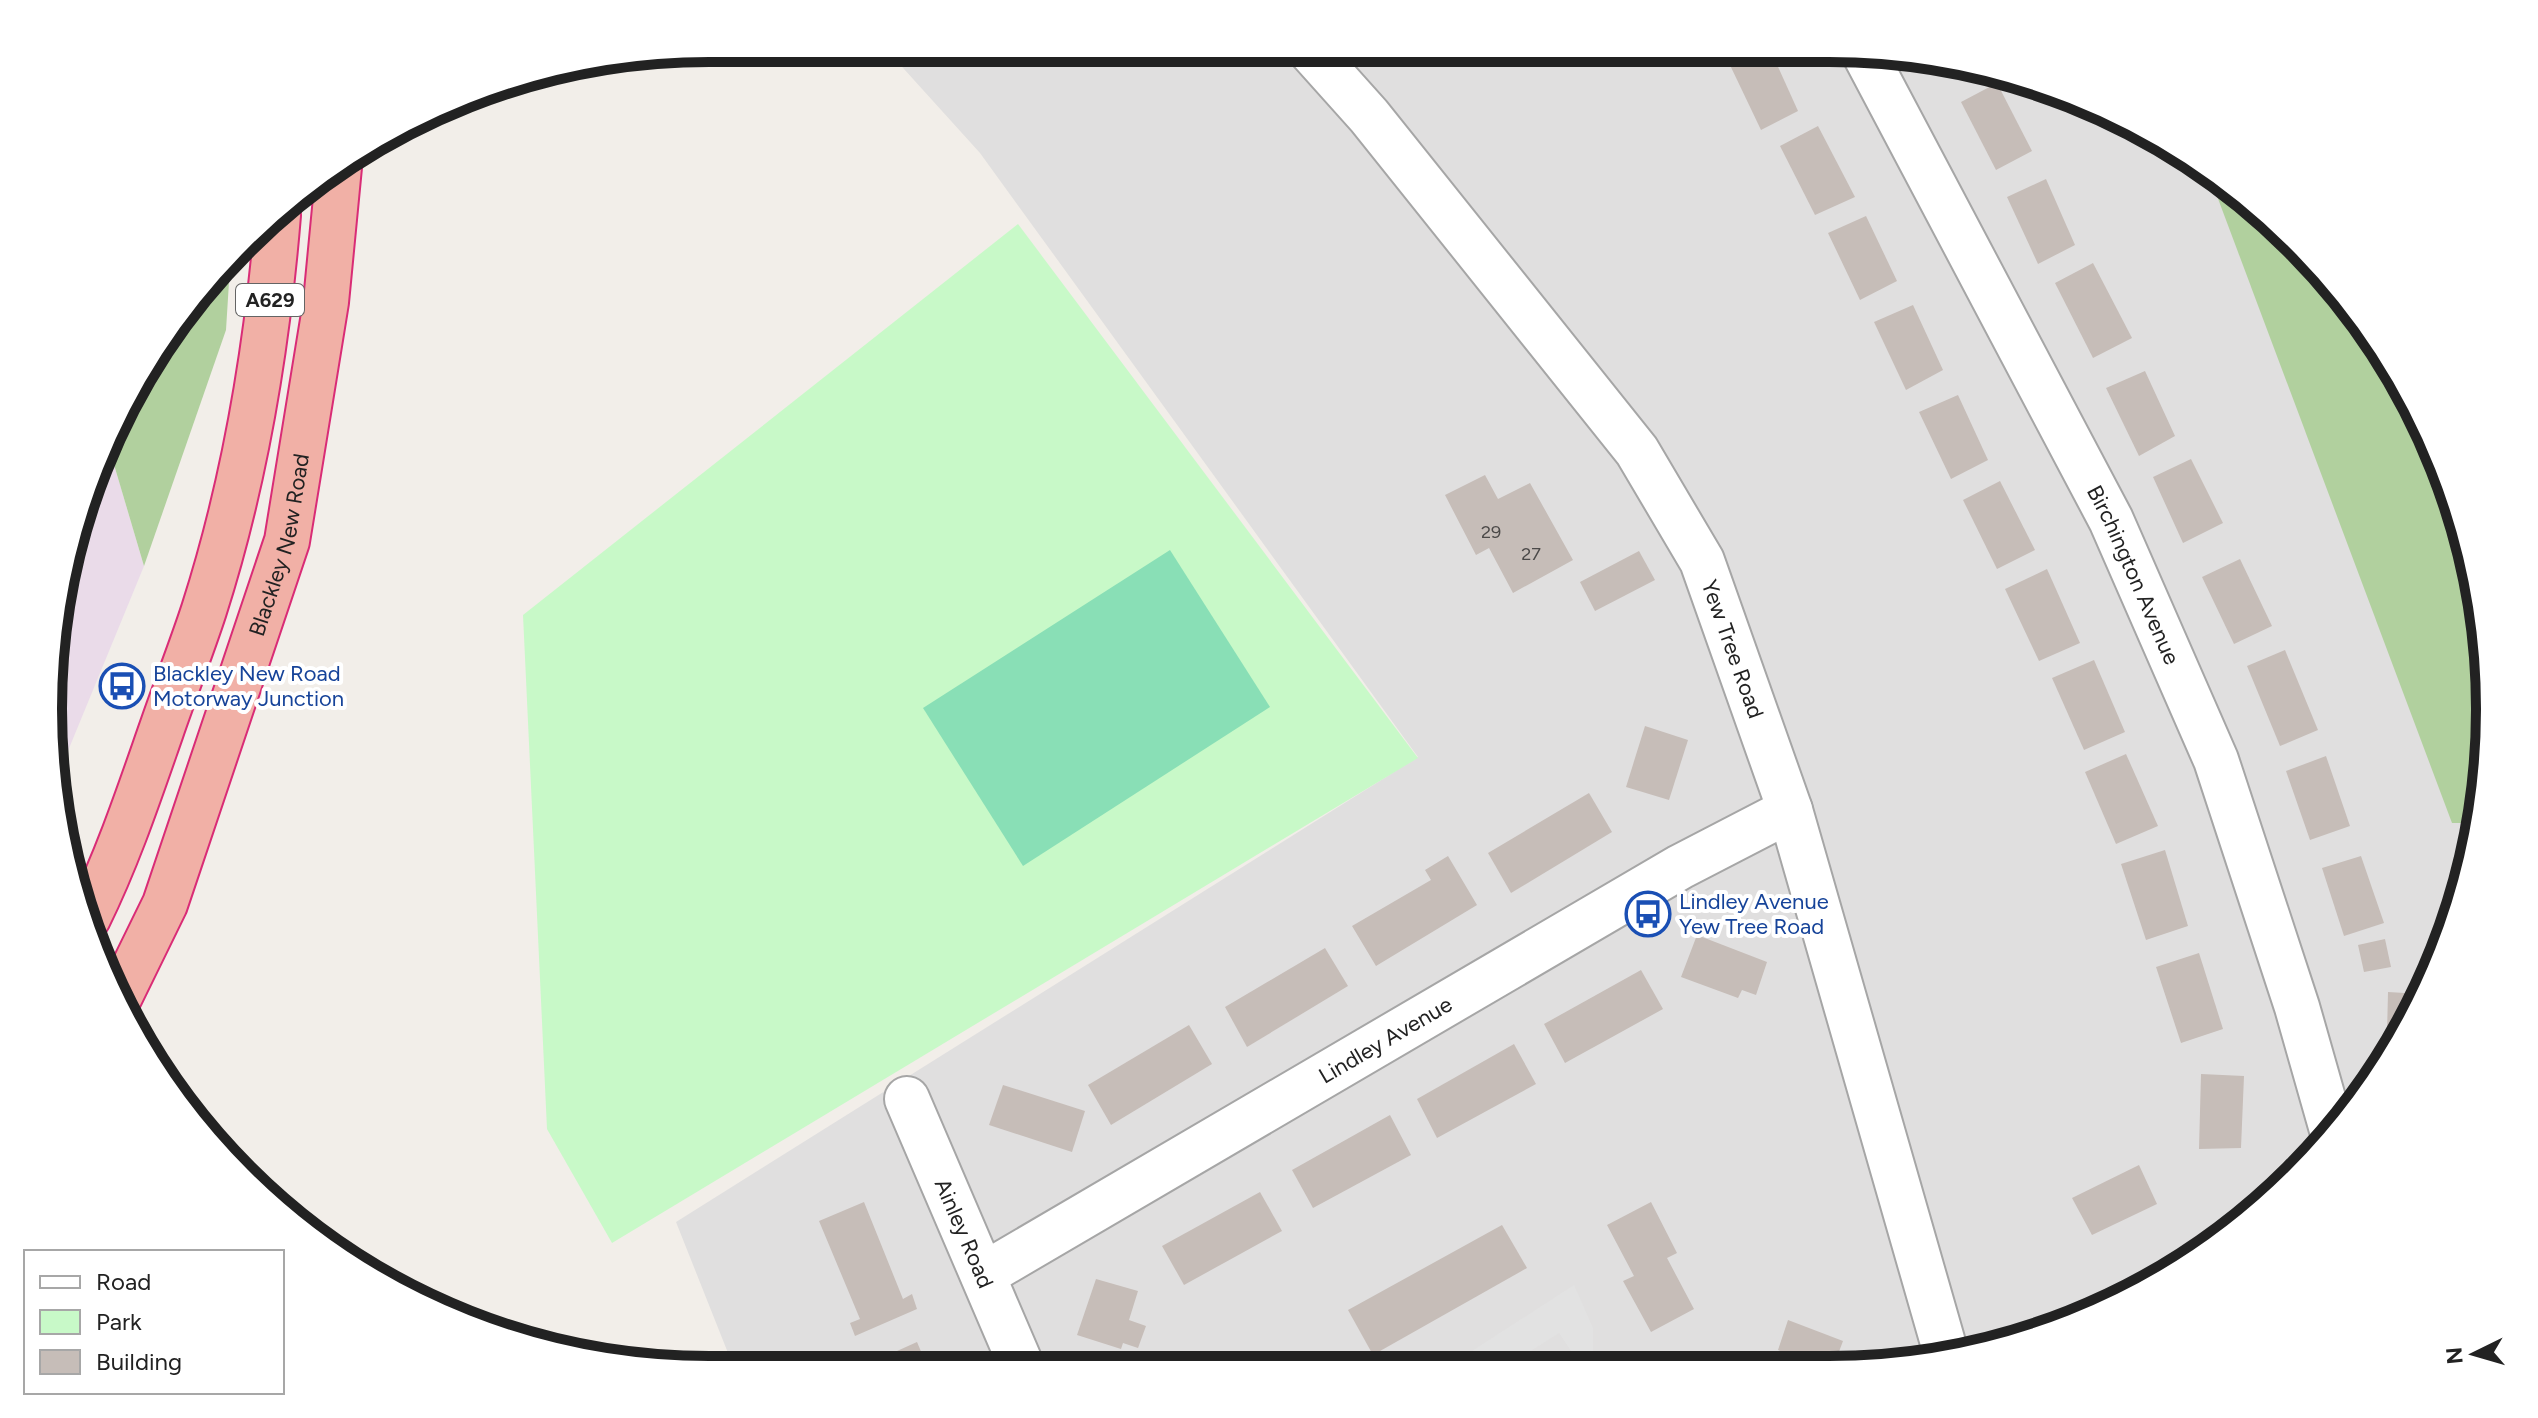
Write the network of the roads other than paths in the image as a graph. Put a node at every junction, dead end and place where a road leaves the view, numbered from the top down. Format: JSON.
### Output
{"nodes":[{"id":1,"x":1321,"y":62,"type":"edge"},
{"id":2,"x":1869,"y":63,"type":"edge"},
{"id":3,"x":338,"y":180,"type":"edge"},
{"id":4,"x":277,"y":228,"type":"edge"},
{"id":5,"x":1790,"y":810,"type":"junction"},
{"id":6,"x":93,"y":908,"type":"edge"},
{"id":7,"x":125,"y":986,"type":"edge"},
{"id":8,"x":907,"y":1099,"type":"dead end"},
{"id":9,"x":2329,"y":1119,"type":"edge"},
{"id":10,"x":983,"y":1275,"type":"junction"},
{"id":11,"x":1944,"y":1346,"type":"edge"},
{"id":12,"x":1017,"y":1356,"type":"edge"}],
"edges":[{"from":1,"to":5,"type":"street","name":"Yew Tree Road"},
{"from":2,"to":9,"type":"street","name":"Birchington Avenue"},
{"from":3,"to":7,"type":"highway","name":"Blackley New Road","number":"A629"},
{"from":4,"to":6,"type":"highway","number":"A629"},
{"from":5,"to":10,"type":"street","name":"Lindley Avenue"},
{"from":5,"to":11,"type":"street","name":"Yew Tree Road"},
{"from":8,"to":10,"type":"street","name":"Ainley Road"},
{"from":10,"to":12,"type":"street","name":"Ainley Road"}]}
